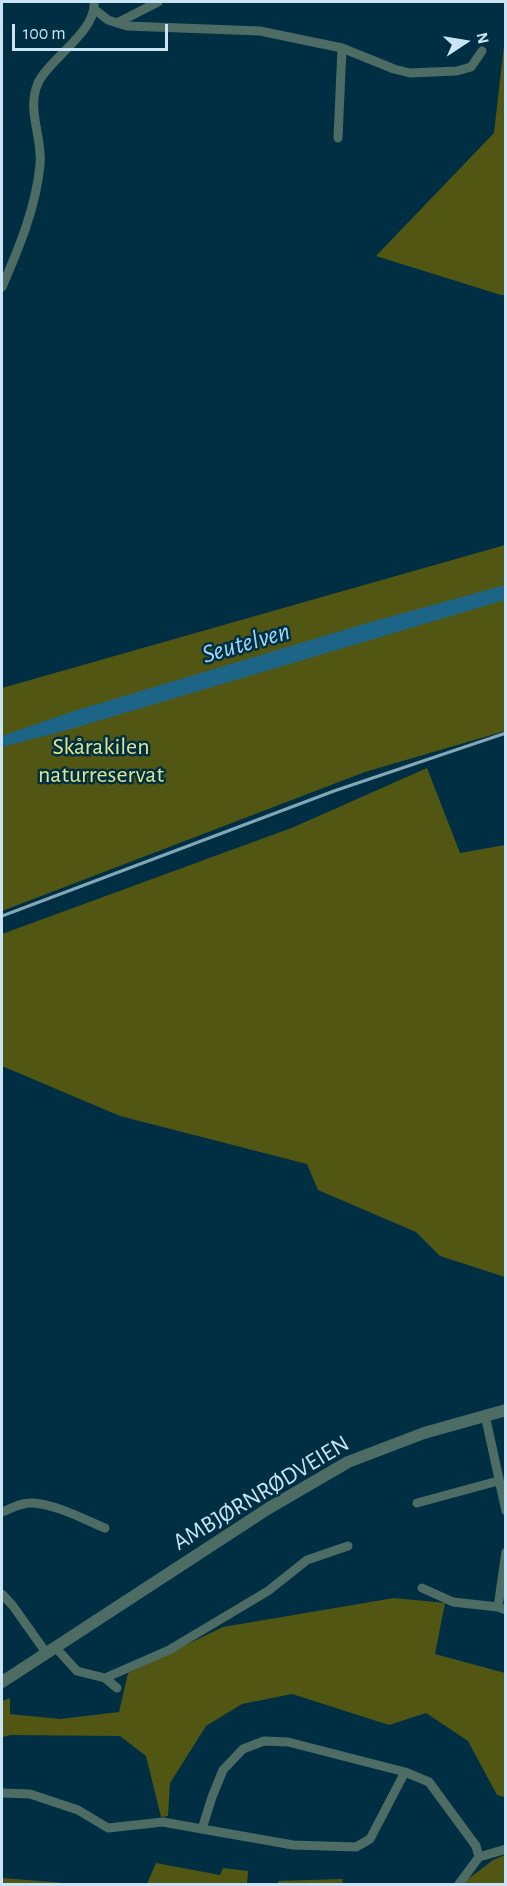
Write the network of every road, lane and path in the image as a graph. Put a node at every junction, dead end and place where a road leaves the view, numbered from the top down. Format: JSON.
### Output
{"nodes":[{"id":1,"x":158,"y":2,"type":"edge"},
{"id":2,"x":94,"y":5,"type":"edge"},
{"id":3,"x":117,"y":23,"type":"junction"},
{"id":4,"x":342,"y":48,"type":"junction"},
{"id":5,"x":482,"y":51,"type":"dead end"},
{"id":6,"x":338,"y":138,"type":"dead end"},
{"id":7,"x":2,"y":286,"type":"edge"},
{"id":8,"x":506,"y":1410,"type":"edge"},
{"id":9,"x":485,"y":1415,"type":"junction"},
{"id":10,"x":498,"y":1481,"type":"junction"},
{"id":11,"x":417,"y":1503,"type":"dead end"},
{"id":12,"x":506,"y":1511,"type":"edge"},
{"id":13,"x":2,"y":1512,"type":"edge"},
{"id":14,"x":105,"y":1528,"type":"dead end"},
{"id":15,"x":348,"y":1546,"type":"dead end"},
{"id":16,"x":506,"y":1552,"type":"edge"},
{"id":17,"x":423,"y":1588,"type":"dead end"},
{"id":18,"x":2,"y":1594,"type":"edge"},
{"id":19,"x":502,"y":1609,"type":"edge"},
{"id":20,"x":51,"y":1651,"type":"junction"},
{"id":21,"x":105,"y":1678,"type":"junction"},
{"id":22,"x":2,"y":1682,"type":"edge"},
{"id":23,"x":117,"y":1688,"type":"dead end"},
{"id":24,"x":405,"y":1772,"type":"junction"},
{"id":25,"x":2,"y":1793,"type":"edge"},
{"id":26,"x":202,"y":1829,"type":"junction"},
{"id":27,"x":506,"y":1849,"type":"edge"},
{"id":28,"x":480,"y":1857,"type":"junction"},
{"id":29,"x":459,"y":1884,"type":"edge"}],
"edges":[{"from":1,"to":3,"type":"street"},
{"from":2,"to":3,"type":"street"},
{"from":2,"to":7,"type":"street"},
{"from":3,"to":4,"type":"street"},
{"from":4,"to":5,"type":"street"},
{"from":4,"to":6,"type":"street"},
{"from":8,"to":9,"type":"street","name":"AMBJØRNRØDVEIEN"},
{"from":9,"to":10,"type":"street"},
{"from":9,"to":20,"type":"street","name":"AMBJØRNRØDVEIEN"},
{"from":10,"to":11,"type":"street"},
{"from":10,"to":12,"type":"street"},
{"from":13,"to":14,"type":"street"},
{"from":15,"to":21,"type":"street"},
{"from":16,"to":19,"type":"street"},
{"from":17,"to":19,"type":"street"},
{"from":18,"to":20,"type":"street"},
{"from":20,"to":21,"type":"street"},
{"from":20,"to":22,"type":"street","name":"AMBJØRNRØDVEIEN"},
{"from":21,"to":23,"type":"street"},
{"from":24,"to":26,"type":"street"},
{"from":24,"to":26,"type":"street"},
{"from":24,"to":28,"type":"street"},
{"from":25,"to":26,"type":"street"},
{"from":27,"to":28,"type":"street"},
{"from":28,"to":29,"type":"street"}]}
